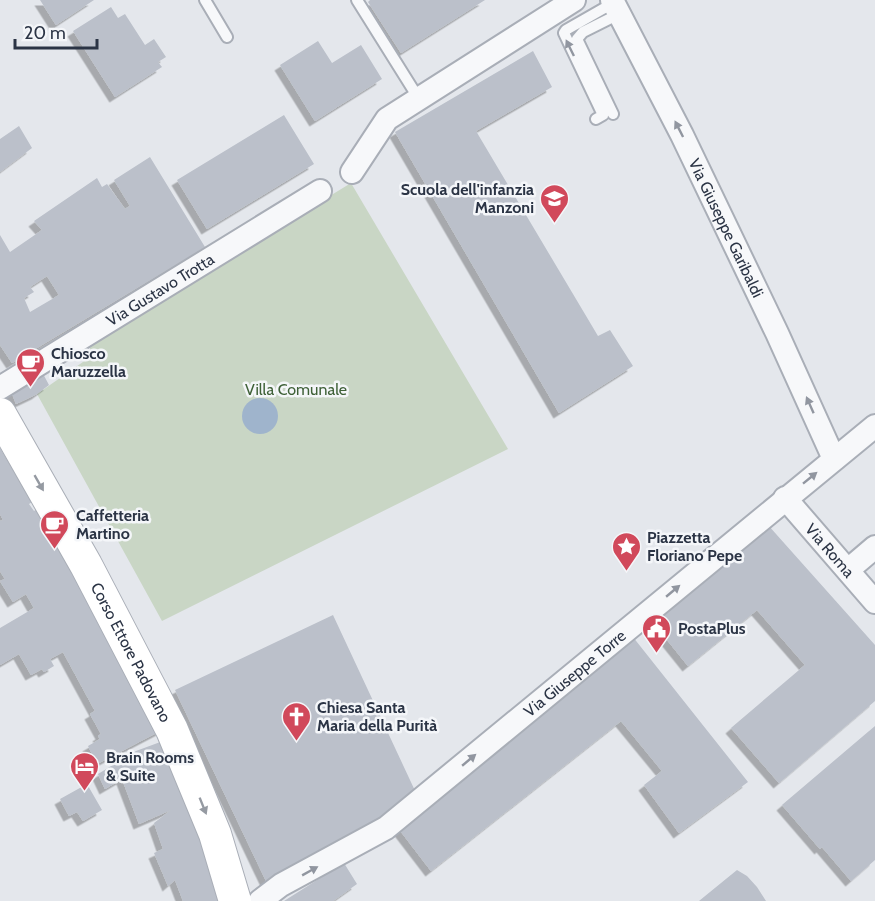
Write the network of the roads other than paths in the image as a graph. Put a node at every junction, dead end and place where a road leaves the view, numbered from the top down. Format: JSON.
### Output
{"nodes":[{"id":1,"x":206,"y":0,"type":"edge"},
{"id":2,"x":357,"y":0,"type":"edge"},
{"id":3,"x":574,"y":0,"type":"edge"},
{"id":4,"x":613,"y":8,"type":"edge"},
{"id":5,"x":226,"y":37,"type":"dead end"},
{"id":6,"x":418,"y":99,"type":"junction"},
{"id":7,"x":614,"y":114,"type":"dead end"},
{"id":8,"x":596,"y":118,"type":"dead end"},
{"id":9,"x":352,"y":172,"type":"dead end"},
{"id":10,"x":320,"y":191,"type":"dead end"},
{"id":11,"x":0,"y":388,"type":"edge"},
{"id":12,"x":0,"y":414,"type":"edge"},
{"id":13,"x":875,"y":426,"type":"edge"},
{"id":14,"x":834,"y":459,"type":"junction"},
{"id":15,"x":786,"y":498,"type":"junction"},
{"id":16,"x":875,"y":547,"type":"edge"},
{"id":17,"x":848,"y":570,"type":"junction"},
{"id":18,"x":875,"y":602,"type":"edge"},
{"id":19,"x":235,"y":901,"type":"edge"},
{"id":20,"x":260,"y":901,"type":"edge"}],
"edges":[{"from":1,"to":5,"type":"lane"},
{"from":2,"to":6,"type":"lane"},
{"from":3,"to":6,"type":"street"},
{"from":4,"to":7,"type":"lane"},
{"from":8,"to":4,"type":"lane","one_way":true},
{"from":14,"to":4,"type":"street","name":"Via Giuseppe Garibaldi","one_way":true},
{"from":6,"to":9,"type":"street"},
{"from":10,"to":11,"type":"street","name":"Via Gustavo Trotta"},
{"from":12,"to":19,"type":"street","name":"Corso Ettore Padovano","one_way":true},
{"from":13,"to":14,"type":"street","name":"Via Giuseppe Torre"},
{"from":15,"to":14,"type":"street","name":"Via Giuseppe Torre","one_way":true},
{"from":15,"to":17,"type":"street","name":"Via Roma"},
{"from":20,"to":15,"type":"street","name":"Via Giuseppe Torre","one_way":true},
{"from":16,"to":17,"type":"street"},
{"from":17,"to":18,"type":"street","name":"Via Roma"}]}
